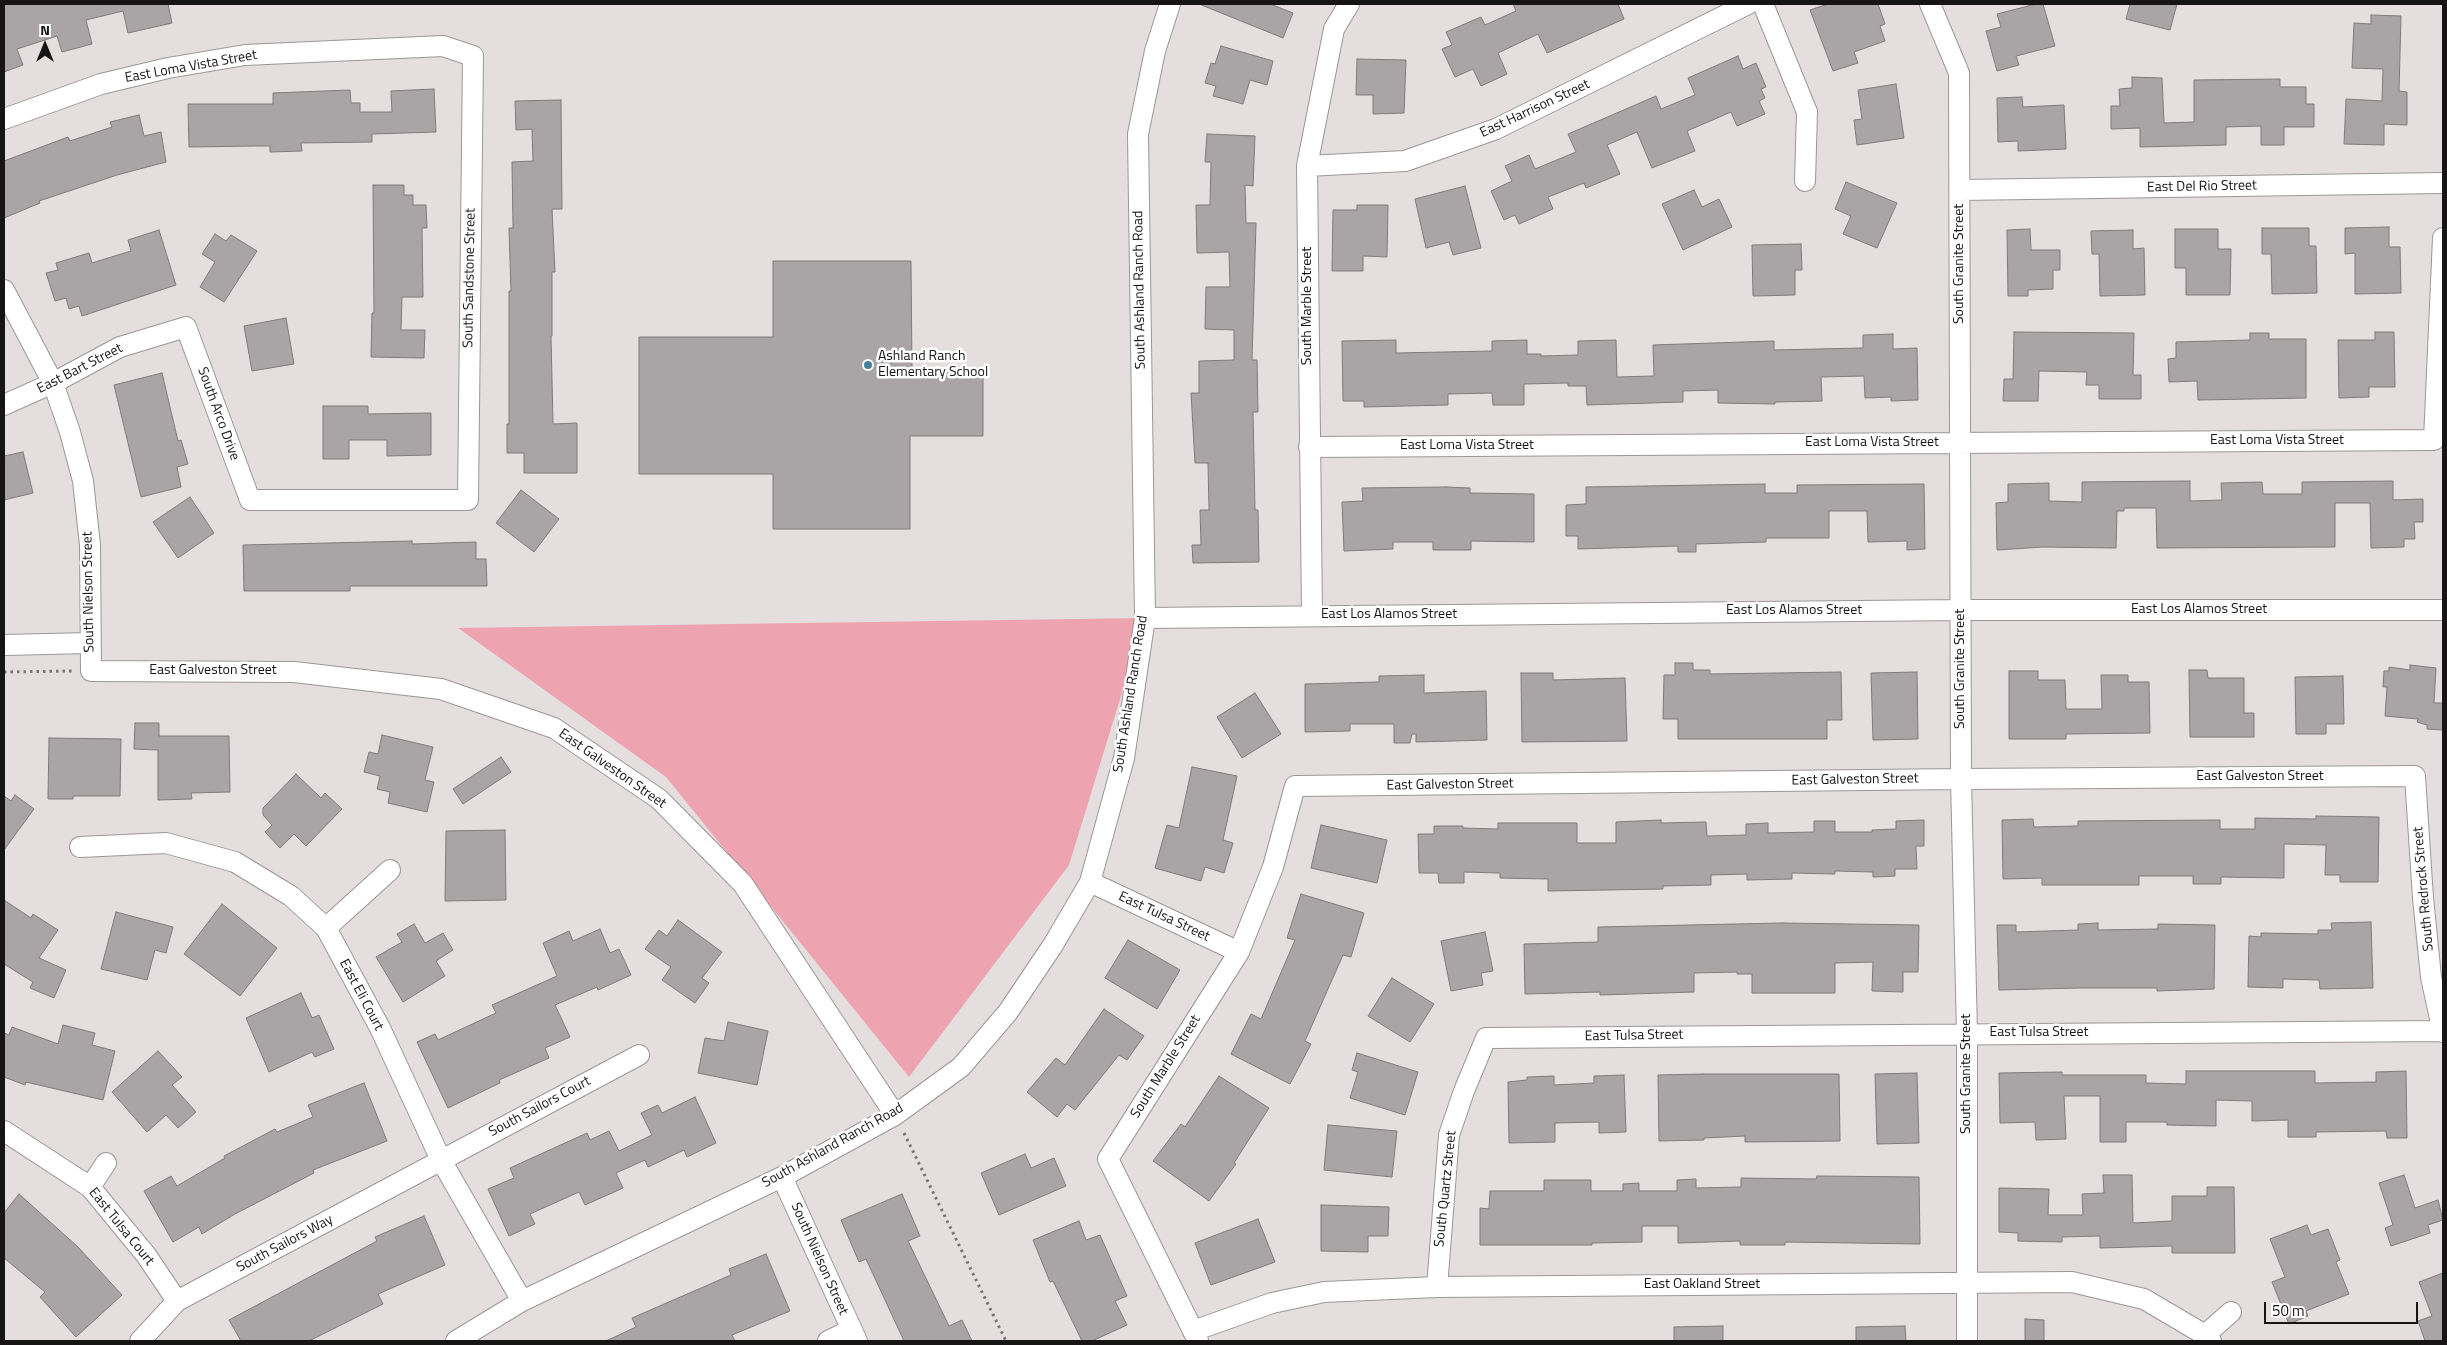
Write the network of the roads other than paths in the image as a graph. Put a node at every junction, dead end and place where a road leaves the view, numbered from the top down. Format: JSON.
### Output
{"nodes":[{"id":1,"x":1170,"y":4,"type":"edge"},
{"id":2,"x":1349,"y":4,"type":"edge"},
{"id":3,"x":1748,"y":4,"type":"edge"},
{"id":4,"x":1763,"y":4,"type":"edge"},
{"id":5,"x":1930,"y":4,"type":"edge"},
{"id":6,"x":473,"y":56,"type":"joint"},
{"id":7,"x":4,"y":119,"type":"edge"},
{"id":8,"x":1307,"y":166,"type":"junction"},
{"id":9,"x":1805,"y":181,"type":"dead end"},
{"id":10,"x":2443,"y":183,"type":"edge"},
{"id":11,"x":1960,"y":190,"type":"junction"},
{"id":12,"x":2443,"y":238,"type":"edge"},
{"id":13,"x":4,"y":290,"type":"edge"},
{"id":14,"x":186,"y":327,"type":"joint"},
{"id":15,"x":53,"y":383,"type":"junction"},
{"id":16,"x":4,"y":405,"type":"edge"},
{"id":17,"x":1960,"y":443,"type":"junction"},
{"id":18,"x":1309,"y":447,"type":"junction"},
{"id":19,"x":250,"y":500,"type":"joint"},
{"id":20,"x":1961,"y":610,"type":"junction"},
{"id":21,"x":2443,"y":610,"type":"edge"},
{"id":22,"x":1312,"y":616,"type":"junction"},
{"id":23,"x":1145,"y":618,"type":"junction"},
{"id":24,"x":90,"y":643,"type":"junction"},
{"id":25,"x":4,"y":645,"type":"edge"},
{"id":26,"x":91,"y":671,"type":"joint"},
{"id":27,"x":2415,"y":776,"type":"joint"},
{"id":28,"x":1962,"y":779,"type":"junction"},
{"id":29,"x":1295,"y":786,"type":"joint"},
{"id":30,"x":80,"y":847,"type":"dead end"},
{"id":31,"x":390,"y":870,"type":"dead end"},
{"id":32,"x":1090,"y":882,"type":"junction"},
{"id":33,"x":326,"y":928,"type":"junction"},
{"id":34,"x":1239,"y":952,"type":"junction"},
{"id":35,"x":2443,"y":1031,"type":"edge"},
{"id":36,"x":1967,"y":1033,"type":"junction"},
{"id":37,"x":1486,"y":1038,"type":"joint"},
{"id":38,"x":640,"y":1055,"type":"dead end"},
{"id":39,"x":895,"y":1115,"type":"junction"},
{"id":40,"x":4,"y":1131,"type":"edge"},
{"id":41,"x":441,"y":1160,"type":"junction"},
{"id":42,"x":106,"y":1163,"type":"dead end"},
{"id":43,"x":782,"y":1177,"type":"junction"},
{"id":44,"x":90,"y":1187,"type":"junction"},
{"id":45,"x":1967,"y":1284,"type":"junction"},
{"id":46,"x":1437,"y":1287,"type":"junction"},
{"id":47,"x":177,"y":1302,"type":"junction"},
{"id":48,"x":522,"y":1302,"type":"junction"},
{"id":49,"x":2231,"y":1312,"type":"dead end"},
{"id":50,"x":854,"y":1336,"type":"edge"},
{"id":51,"x":1196,"y":1336,"type":"edge"},
{"id":52,"x":2208,"y":1338,"type":"edge"},
{"id":53,"x":140,"y":1341,"type":"edge"},
{"id":54,"x":456,"y":1341,"type":"edge"},
{"id":55,"x":828,"y":1341,"type":"edge"},
{"id":56,"x":1966,"y":1341,"type":"edge"}],
"edges":[{"from":1,"to":23,"type":"street","name":"South Ashland Ranch Road"},
{"from":2,"to":8,"type":"street","name":"South Marble Street"},
{"from":3,"to":8,"type":"street","name":"East Harrison Street"},
{"from":4,"to":9,"type":"street"},
{"from":5,"to":11,"type":"street","name":"South Granite Street"},
{"from":6,"to":7,"type":"street","name":"East Loma Vista Street"},
{"from":6,"to":19,"type":"street","name":"South Sandstone Street"},
{"from":8,"to":18,"type":"street","name":"South Marble Street"},
{"from":10,"to":11,"type":"street","name":"East Del Rio Street"},
{"from":11,"to":17,"type":"street","name":"South Granite Street"},
{"from":12,"to":17,"type":"street","name":"East Loma Vista Street"},
{"from":13,"to":15,"type":"street","name":"South Nielson Street"},
{"from":14,"to":15,"type":"street","name":"East Bart Street"},
{"from":14,"to":19,"type":"street","name":"South Arco Drive"},
{"from":15,"to":16,"type":"street","name":"East Bart Street"},
{"from":15,"to":24,"type":"street","name":"South Nielson Street"},
{"from":17,"to":18,"type":"street","name":"East Loma Vista Street"},
{"from":17,"to":20,"type":"street","name":"South Granite Street"},
{"from":18,"to":22,"type":"street","name":"South Marble Street"},
{"from":20,"to":21,"type":"street","name":"East Los Alamos Street"},
{"from":20,"to":22,"type":"street","name":"East Los Alamos Street"},
{"from":20,"to":28,"type":"street","name":"South Granite Street"},
{"from":22,"to":23,"type":"street","name":"East Los Alamos Street"},
{"from":23,"to":32,"type":"street","name":"South Ashland Ranch Road"},
{"from":24,"to":25,"type":"street"},
{"from":24,"to":26,"type":"street","name":"South Nielson Street"},
{"from":26,"to":39,"type":"street","name":"East Galveston Street"},
{"from":27,"to":28,"type":"street","name":"East Galveston Street"},
{"from":27,"to":35,"type":"street","name":"South Redrock Street"},
{"from":28,"to":29,"type":"street","name":"East Galveston Street"},
{"from":28,"to":36,"type":"street","name":"South Granite Street"},
{"from":29,"to":34,"type":"street","name":"South Marble Street"},
{"from":30,"to":33,"type":"street","name":"East Eli Court"},
{"from":31,"to":33,"type":"street"},
{"from":32,"to":34,"type":"street","name":"East Tulsa Street"},
{"from":32,"to":39,"type":"street","name":"South Ashland Ranch Road"},
{"from":33,"to":41,"type":"street","name":"East Eli Court"},
{"from":34,"to":51,"type":"street","name":"South Marble Street"},
{"from":35,"to":36,"type":"street","name":"East Tulsa Street"},
{"from":36,"to":37,"type":"street","name":"East Tulsa Street"},
{"from":36,"to":45,"type":"street","name":"South Granite Street"},
{"from":37,"to":46,"type":"street","name":"South Quartz Street"},
{"from":38,"to":41,"type":"street","name":"South Sailors Court"},
{"from":39,"to":43,"type":"street","name":"South Ashland Ranch Road"},
{"from":40,"to":44,"type":"street","name":"East Tulsa Court"},
{"from":41,"to":47,"type":"street","name":"South Sailors Way"},
{"from":41,"to":48,"type":"street","name":"East Eli Court"},
{"from":42,"to":44,"type":"street"},
{"from":43,"to":48,"type":"street","name":"South Ashland Ranch Road"},
{"from":43,"to":50,"type":"street","name":"South Nielson Street"},
{"from":44,"to":47,"type":"street","name":"East Tulsa Court"},
{"from":45,"to":46,"type":"street","name":"East Oakland Street"},
{"from":45,"to":52,"type":"street","name":"East Oakland Street"},
{"from":45,"to":56,"type":"street","name":"South Granite Street"},
{"from":46,"to":51,"type":"street","name":"East Oakland Street"},
{"from":47,"to":53,"type":"street","name":"South Sailors Way"},
{"from":48,"to":54,"type":"street","name":"South Ashland Ranch Road"},
{"from":49,"to":52,"type":"street"},
{"from":50,"to":55,"type":"street"}]}
